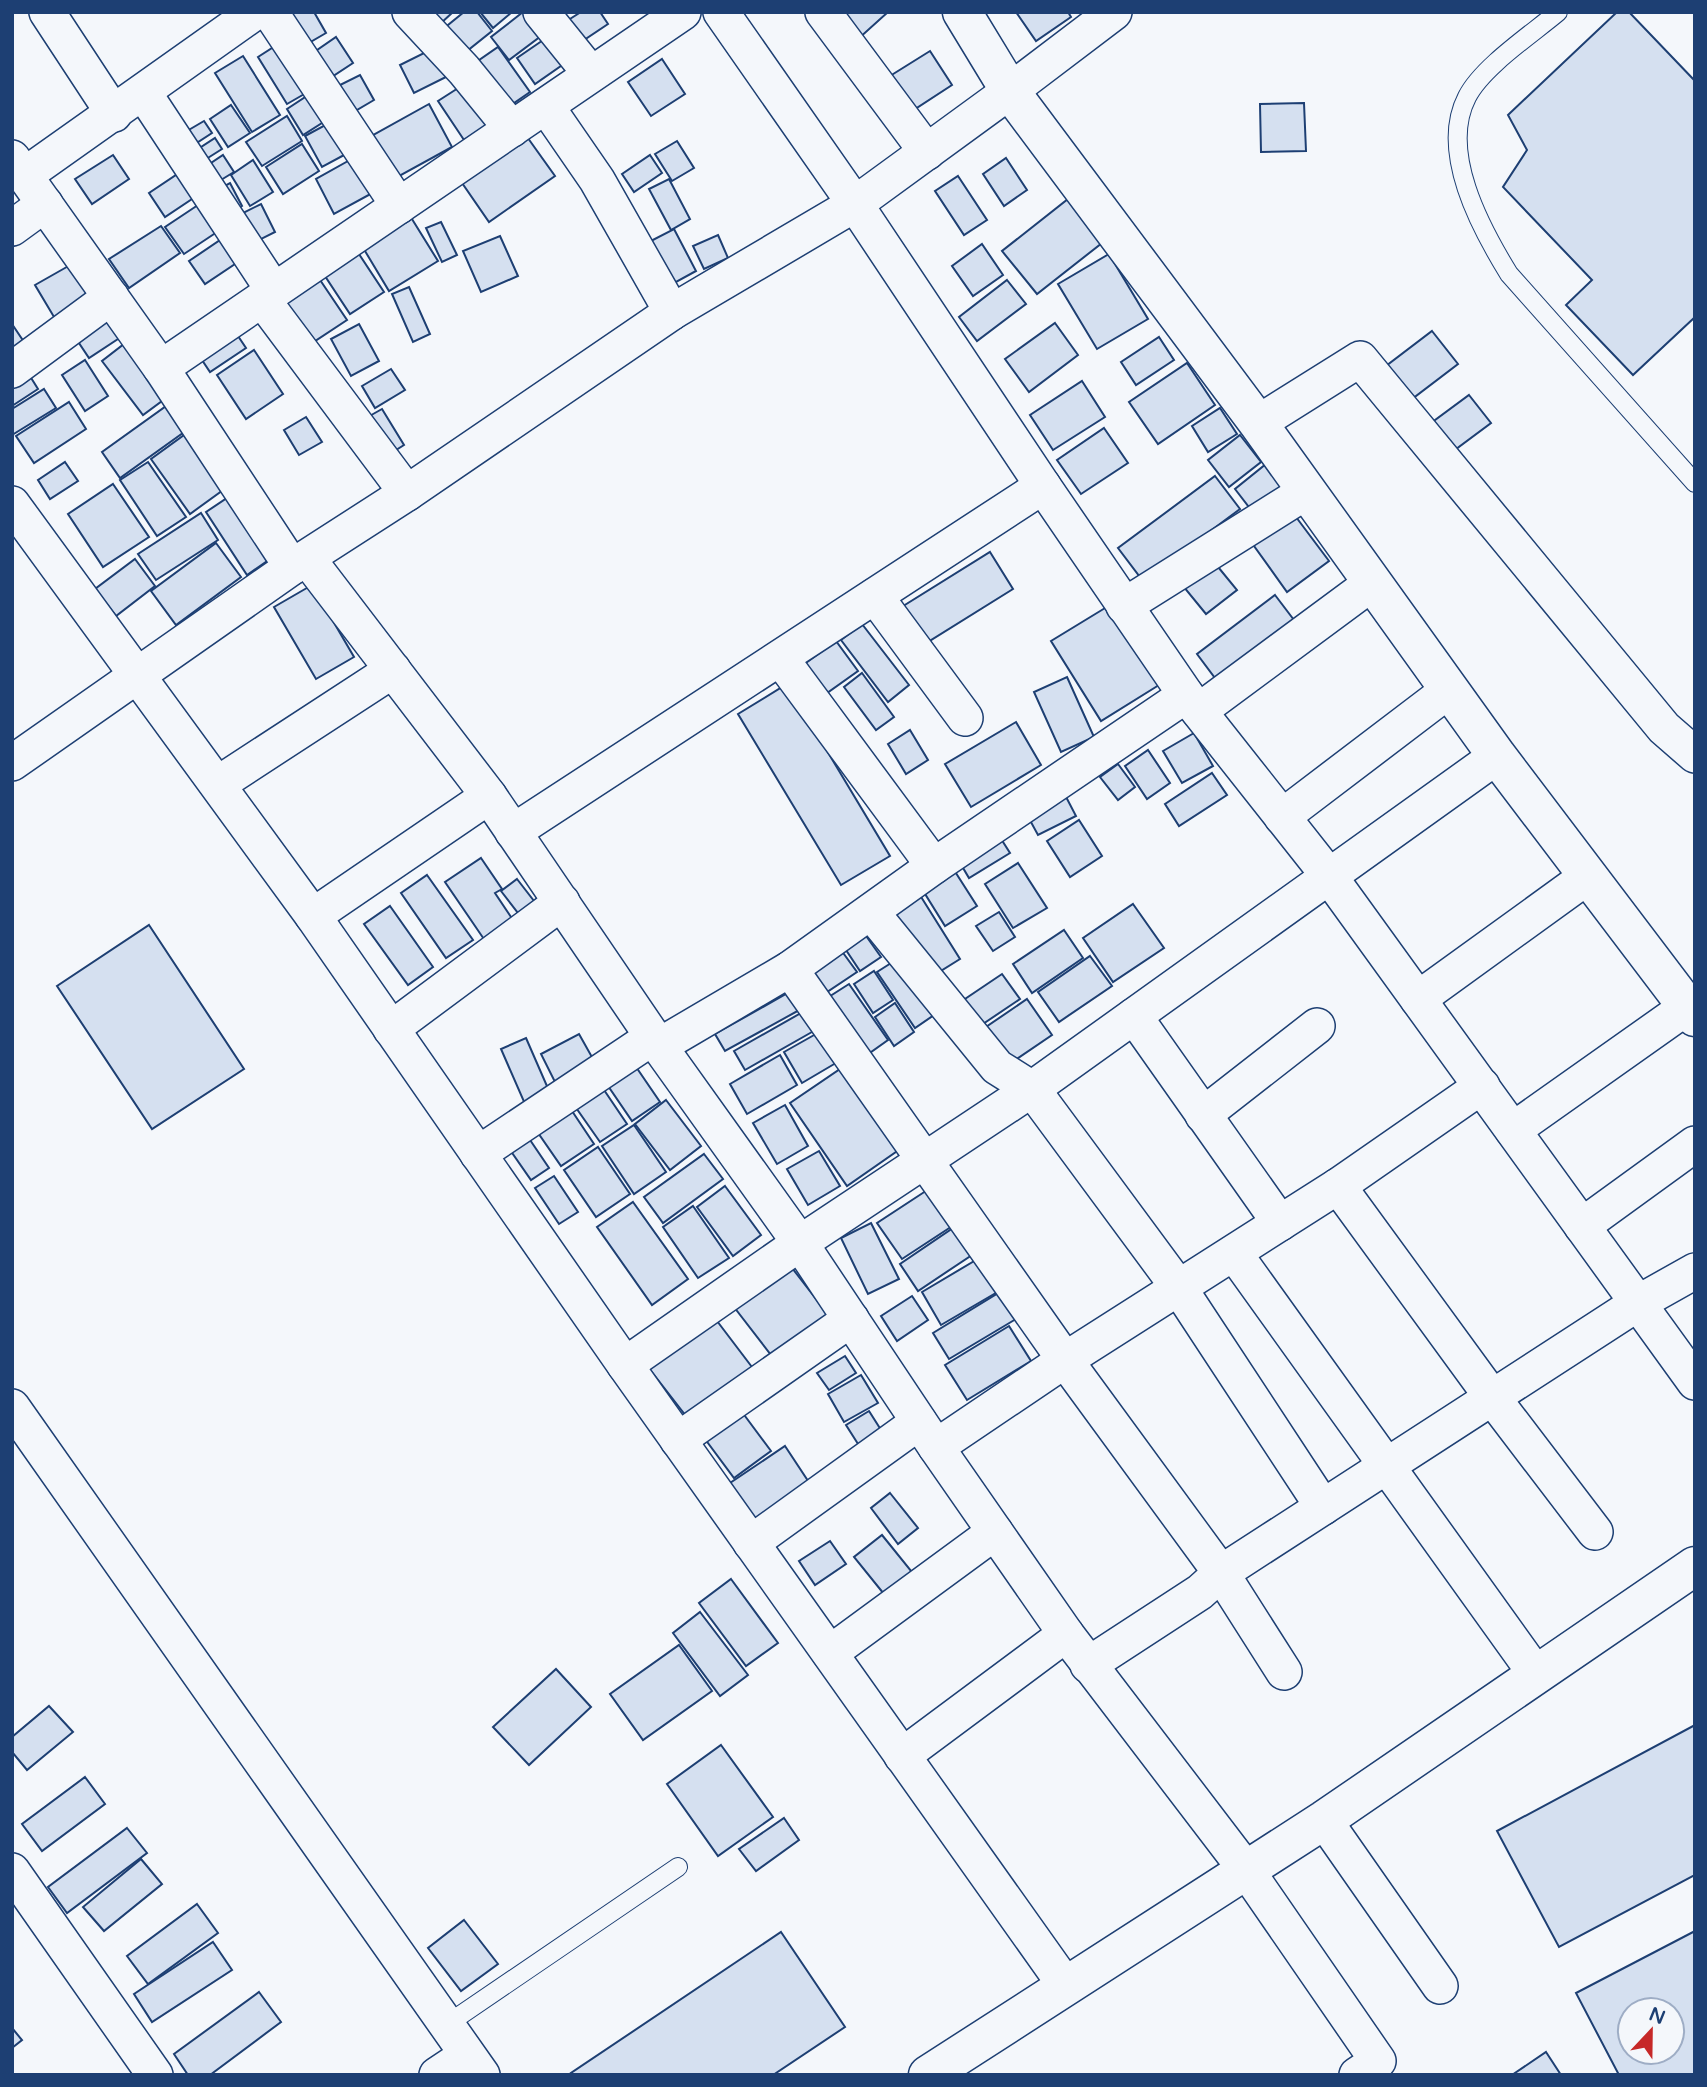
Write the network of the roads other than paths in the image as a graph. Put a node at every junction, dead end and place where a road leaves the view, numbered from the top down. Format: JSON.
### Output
{"nodes":[{"id":1,"x":47,"y":12,"type":"edge"},
{"id":2,"x":255,"y":12,"type":"edge"},
{"id":3,"x":270,"y":12,"type":"edge"},
{"id":4,"x":410,"y":12,"type":"edge"},
{"id":5,"x":541,"y":12,"type":"edge"},
{"id":6,"x":683,"y":12,"type":"edge"},
{"id":7,"x":721,"y":12,"type":"edge"},
{"id":8,"x":823,"y":12,"type":"edge"},
{"id":9,"x":962,"y":12,"type":"edge"},
{"id":10,"x":1114,"y":12,"type":"edge"},
{"id":11,"x":1558,"y":12,"type":"edge"},
{"id":12,"x":591,"y":74,"type":"junction"},
{"id":13,"x":143,"y":92,"type":"junction"},
{"id":14,"x":1010,"y":92,"type":"junction"},
{"id":15,"x":546,"y":106,"type":"junction"},
{"id":16,"x":114,"y":114,"type":"junction"},
{"id":17,"x":512,"y":129,"type":"junction"},
{"id":18,"x":927,"y":152,"type":"junction"},
{"id":19,"x":18,"y":166,"type":"edge"},
{"id":20,"x":45,"y":204,"type":"junction"},
{"id":21,"x":855,"y":204,"type":"junction"},
{"id":22,"x":399,"y":206,"type":"junction"},
{"id":23,"x":12,"y":228,"type":"edge"},
{"id":24,"x":268,"y":295,"type":"junction"},
{"id":25,"x":111,"y":297,"type":"junction"},
{"id":26,"x":672,"y":312,"type":"junction"},
{"id":27,"x":161,"y":368,"type":"junction"},
{"id":28,"x":12,"y":370,"type":"edge"},
{"id":29,"x":1258,"y":423,"type":"junction"},
{"id":30,"x":1695,"y":483,"type":"edge"},
{"id":31,"x":1043,"y":486,"type":"junction"},
{"id":32,"x":1307,"y":491,"type":"junction"},
{"id":33,"x":407,"y":493,"type":"junction"},
{"id":34,"x":12,"y":504,"type":"edge"},
{"id":35,"x":300,"y":562,"type":"junction"},
{"id":36,"x":1372,"y":583,"type":"junction"},
{"id":37,"x":875,"y":596,"type":"junction"},
{"id":38,"x":1124,"y":606,"type":"junction"},
{"id":39,"x":781,"y":659,"type":"junction"},
{"id":40,"x":393,"y":670,"type":"junction"},
{"id":41,"x":139,"y":675,"type":"junction"},
{"id":42,"x":1449,"y":690,"type":"junction"},
{"id":43,"x":1192,"y":703,"type":"junction"},
{"id":44,"x":965,"y":718,"type":"dead end"},
{"id":45,"x":1695,"y":755,"type":"edge"},
{"id":46,"x":1497,"y":756,"type":"junction"},
{"id":47,"x":12,"y":762,"type":"edge"},
{"id":48,"x":218,"y":784,"type":"junction"},
{"id":49,"x":489,"y":796,"type":"junction"},
{"id":50,"x":1282,"y":817,"type":"junction"},
{"id":51,"x":513,"y":832,"type":"junction"},
{"id":52,"x":933,"y":866,"type":"junction"},
{"id":53,"x":1329,"y":876,"type":"junction"},
{"id":54,"x":1588,"y":876,"type":"junction"},
{"id":55,"x":562,"y":902,"type":"junction"},
{"id":56,"x":872,"y":912,"type":"junction"},
{"id":57,"x":313,"y":916,"type":"junction"},
{"id":58,"x":790,"y":969,"type":"junction"},
{"id":59,"x":1418,"y":999,"type":"junction"},
{"id":60,"x":1691,"y":1012,"type":"edge"},
{"id":61,"x":1133,"y":1016,"type":"junction"},
{"id":62,"x":1317,"y":1026,"type":"dead end"},
{"id":63,"x":391,"y":1029,"type":"junction"},
{"id":64,"x":656,"y":1042,"type":"junction"},
{"id":65,"x":1482,"y":1086,"type":"junction"},
{"id":66,"x":1032,"y":1089,"type":"junction"},
{"id":67,"x":1203,"y":1115,"type":"junction"},
{"id":68,"x":1513,"y":1130,"type":"junction"},
{"id":69,"x":1695,"y":1144,"type":"edge"},
{"id":70,"x":478,"y":1154,"type":"junction"},
{"id":71,"x":924,"y":1161,"type":"junction"},
{"id":72,"x":1338,"y":1185,"type":"junction"},
{"id":73,"x":1280,"y":1223,"type":"junction"},
{"id":74,"x":1582,"y":1226,"type":"junction"},
{"id":75,"x":800,"y":1243,"type":"junction"},
{"id":76,"x":1234,"y":1253,"type":"junction"},
{"id":77,"x":1695,"y":1271,"type":"edge"},
{"id":78,"x":1179,"y":1288,"type":"junction"},
{"id":79,"x":1638,"y":1303,"type":"junction"},
{"id":80,"x":851,"y":1319,"type":"junction"},
{"id":81,"x":1065,"y":1360,"type":"junction"},
{"id":82,"x":625,"y":1365,"type":"junction"},
{"id":83,"x":1695,"y":1382,"type":"edge"},
{"id":84,"x":1492,"y":1397,"type":"junction"},
{"id":85,"x":12,"y":1407,"type":"edge"},
{"id":86,"x":927,"y":1435,"type":"junction"},
{"id":87,"x":678,"y":1440,"type":"junction"},
{"id":88,"x":1388,"y":1465,"type":"junction"},
{"id":89,"x":1323,"y":1507,"type":"junction"},
{"id":90,"x":995,"y":1532,"type":"junction"},
{"id":91,"x":1595,"y":1532,"type":"dead end"},
{"id":92,"x":751,"y":1543,"type":"junction"},
{"id":93,"x":1695,"y":1566,"type":"edge"},
{"id":94,"x":1221,"y":1573,"type":"junction"},
{"id":95,"x":1066,"y":1634,"type":"junction"},
{"id":96,"x":830,"y":1653,"type":"junction"},
{"id":97,"x":1088,"y":1665,"type":"junction"},
{"id":98,"x":1284,"y":1672,"type":"dead end"},
{"id":99,"x":1536,"y":1674,"type":"junction"},
{"id":100,"x":902,"y":1756,"type":"junction"},
{"id":101,"x":1324,"y":1820,"type":"junction"},
{"id":102,"x":678,"y":1867,"type":"dead end"},
{"id":103,"x":12,"y":1871,"type":"edge"},
{"id":104,"x":1247,"y":1871,"type":"junction"},
{"id":105,"x":1066,"y":1986,"type":"junction"},
{"id":106,"x":1440,"y":1986,"type":"dead end"},
{"id":107,"x":446,"y":2025,"type":"junction"},
{"id":108,"x":474,"y":2065,"type":"edge"},
{"id":109,"x":155,"y":2075,"type":"edge"},
{"id":110,"x":437,"y":2075,"type":"edge"},
{"id":111,"x":928,"y":2075,"type":"edge"},
{"id":112,"x":1357,"y":2075,"type":"edge"}],
"edges":[{"from":1,"to":16,"type":"street"},
{"from":2,"to":13,"type":"street"},
{"from":3,"to":22,"type":"street"},
{"from":4,"to":17,"type":"street"},
{"from":5,"to":12,"type":"street"},
{"from":6,"to":12,"type":"street"},
{"from":7,"to":21,"type":"street"},
{"from":8,"to":18,"type":"street"},
{"from":9,"to":14,"type":"street"},
{"from":10,"to":14,"type":"street"},
{"from":11,"to":30,"type":"lane"},
{"from":12,"to":15,"type":"street"},
{"from":13,"to":16,"type":"street"},
{"from":13,"to":24,"type":"street"},
{"from":14,"to":18,"type":"street"},
{"from":14,"to":29,"type":"street"},
{"from":15,"to":17,"type":"street"},
{"from":15,"to":26,"type":"street"},
{"from":16,"to":19,"type":"street"},
{"from":17,"to":22,"type":"street"},
{"from":18,"to":21,"type":"street"},
{"from":19,"to":20,"type":"street"},
{"from":20,"to":23,"type":"street"},
{"from":20,"to":25,"type":"street"},
{"from":21,"to":26,"type":"street"},
{"from":21,"to":31,"type":"street"},
{"from":22,"to":24,"type":"street"},
{"from":24,"to":27,"type":"street"},
{"from":24,"to":33,"type":"street"},
{"from":25,"to":27,"type":"street"},
{"from":25,"to":28,"type":"street"},
{"from":26,"to":33,"type":"street"},
{"from":27,"to":35,"type":"street"},
{"from":29,"to":32,"type":"street"},
{"from":29,"to":45,"type":"street"},
{"from":31,"to":37,"type":"street"},
{"from":31,"to":38,"type":"street"},
{"from":32,"to":36,"type":"street"},
{"from":32,"to":38,"type":"street"},
{"from":33,"to":35,"type":"street"},
{"from":34,"to":41,"type":"street"},
{"from":35,"to":40,"type":"street"},
{"from":35,"to":41,"type":"street"},
{"from":36,"to":42,"type":"street"},
{"from":36,"to":43,"type":"street"},
{"from":37,"to":39,"type":"street"},
{"from":37,"to":44,"type":"street"},
{"from":38,"to":43,"type":"street"},
{"from":39,"to":51,"type":"street"},
{"from":39,"to":52,"type":"street"},
{"from":40,"to":48,"type":"street"},
{"from":40,"to":49,"type":"street"},
{"from":41,"to":47,"type":"street"},
{"from":41,"to":48,"type":"street"},
{"from":42,"to":46,"type":"street"},
{"from":42,"to":50,"type":"street"},
{"from":43,"to":50,"type":"street"},
{"from":43,"to":52,"type":"street"},
{"from":46,"to":53,"type":"street"},
{"from":46,"to":54,"type":"street"},
{"from":48,"to":57,"type":"street"},
{"from":49,"to":51,"type":"street"},
{"from":49,"to":57,"type":"street"},
{"from":50,"to":53,"type":"street"},
{"from":51,"to":55,"type":"street"},
{"from":52,"to":56,"type":"street"},
{"from":53,"to":59,"type":"street"},
{"from":53,"to":61,"type":"street"},
{"from":54,"to":59,"type":"street"},
{"from":54,"to":60,"type":"street"},
{"from":55,"to":63,"type":"street"},
{"from":55,"to":64,"type":"street"},
{"from":56,"to":58,"type":"street"},
{"from":56,"to":66,"type":"street"},
{"from":57,"to":63,"type":"street"},
{"from":58,"to":64,"type":"street"},
{"from":58,"to":71,"type":"street"},
{"from":59,"to":65,"type":"street"},
{"from":60,"to":68,"type":"street"},
{"from":61,"to":66,"type":"street"},
{"from":61,"to":67,"type":"street"},
{"from":62,"to":67,"type":"street"},
{"from":63,"to":70,"type":"street"},
{"from":64,"to":70,"type":"street"},
{"from":64,"to":75,"type":"street"},
{"from":65,"to":68,"type":"street"},
{"from":65,"to":72,"type":"street"},
{"from":66,"to":71,"type":"street"},
{"from":66,"to":78,"type":"street"},
{"from":67,"to":73,"type":"street"},
{"from":68,"to":74,"type":"street"},
{"from":69,"to":74,"type":"street"},
{"from":70,"to":82,"type":"street"},
{"from":71,"to":75,"type":"street"},
{"from":71,"to":81,"type":"street"},
{"from":72,"to":73,"type":"street"},
{"from":72,"to":84,"type":"street"},
{"from":73,"to":76,"type":"street"},
{"from":74,"to":79,"type":"street"},
{"from":75,"to":80,"type":"street"},
{"from":75,"to":82,"type":"street"},
{"from":76,"to":78,"type":"street"},
{"from":76,"to":88,"type":"street"},
{"from":77,"to":79,"type":"street"},
{"from":78,"to":81,"type":"street"},
{"from":78,"to":89,"type":"street"},
{"from":79,"to":83,"type":"street"},
{"from":79,"to":84,"type":"street"},
{"from":80,"to":86,"type":"street"},
{"from":80,"to":87,"type":"street"},
{"from":81,"to":86,"type":"street"},
{"from":81,"to":94,"type":"street"},
{"from":82,"to":87,"type":"street"},
{"from":84,"to":88,"type":"street"},
{"from":84,"to":91,"type":"street"},
{"from":85,"to":107,"type":"street"},
{"from":86,"to":90,"type":"street"},
{"from":86,"to":92,"type":"street"},
{"from":87,"to":92,"type":"street"},
{"from":88,"to":89,"type":"street"},
{"from":88,"to":99,"type":"street"},
{"from":89,"to":94,"type":"street"},
{"from":90,"to":95,"type":"street"},
{"from":90,"to":96,"type":"street"},
{"from":92,"to":96,"type":"street"},
{"from":93,"to":99,"type":"street"},
{"from":94,"to":97,"type":"street"},
{"from":94,"to":98,"type":"street"},
{"from":95,"to":97,"type":"street"},
{"from":95,"to":100,"type":"street"},
{"from":96,"to":100,"type":"street"},
{"from":97,"to":104,"type":"street"},
{"from":99,"to":101,"type":"street"},
{"from":100,"to":105,"type":"street"},
{"from":101,"to":104,"type":"street"},
{"from":101,"to":106,"type":"street"},
{"from":102,"to":107,"type":"lane"},
{"from":103,"to":109,"type":"street"},
{"from":104,"to":105,"type":"street"},
{"from":104,"to":112,"type":"street"},
{"from":105,"to":111,"type":"street"},
{"from":107,"to":108,"type":"street"},
{"from":108,"to":110,"type":"street"}]}
